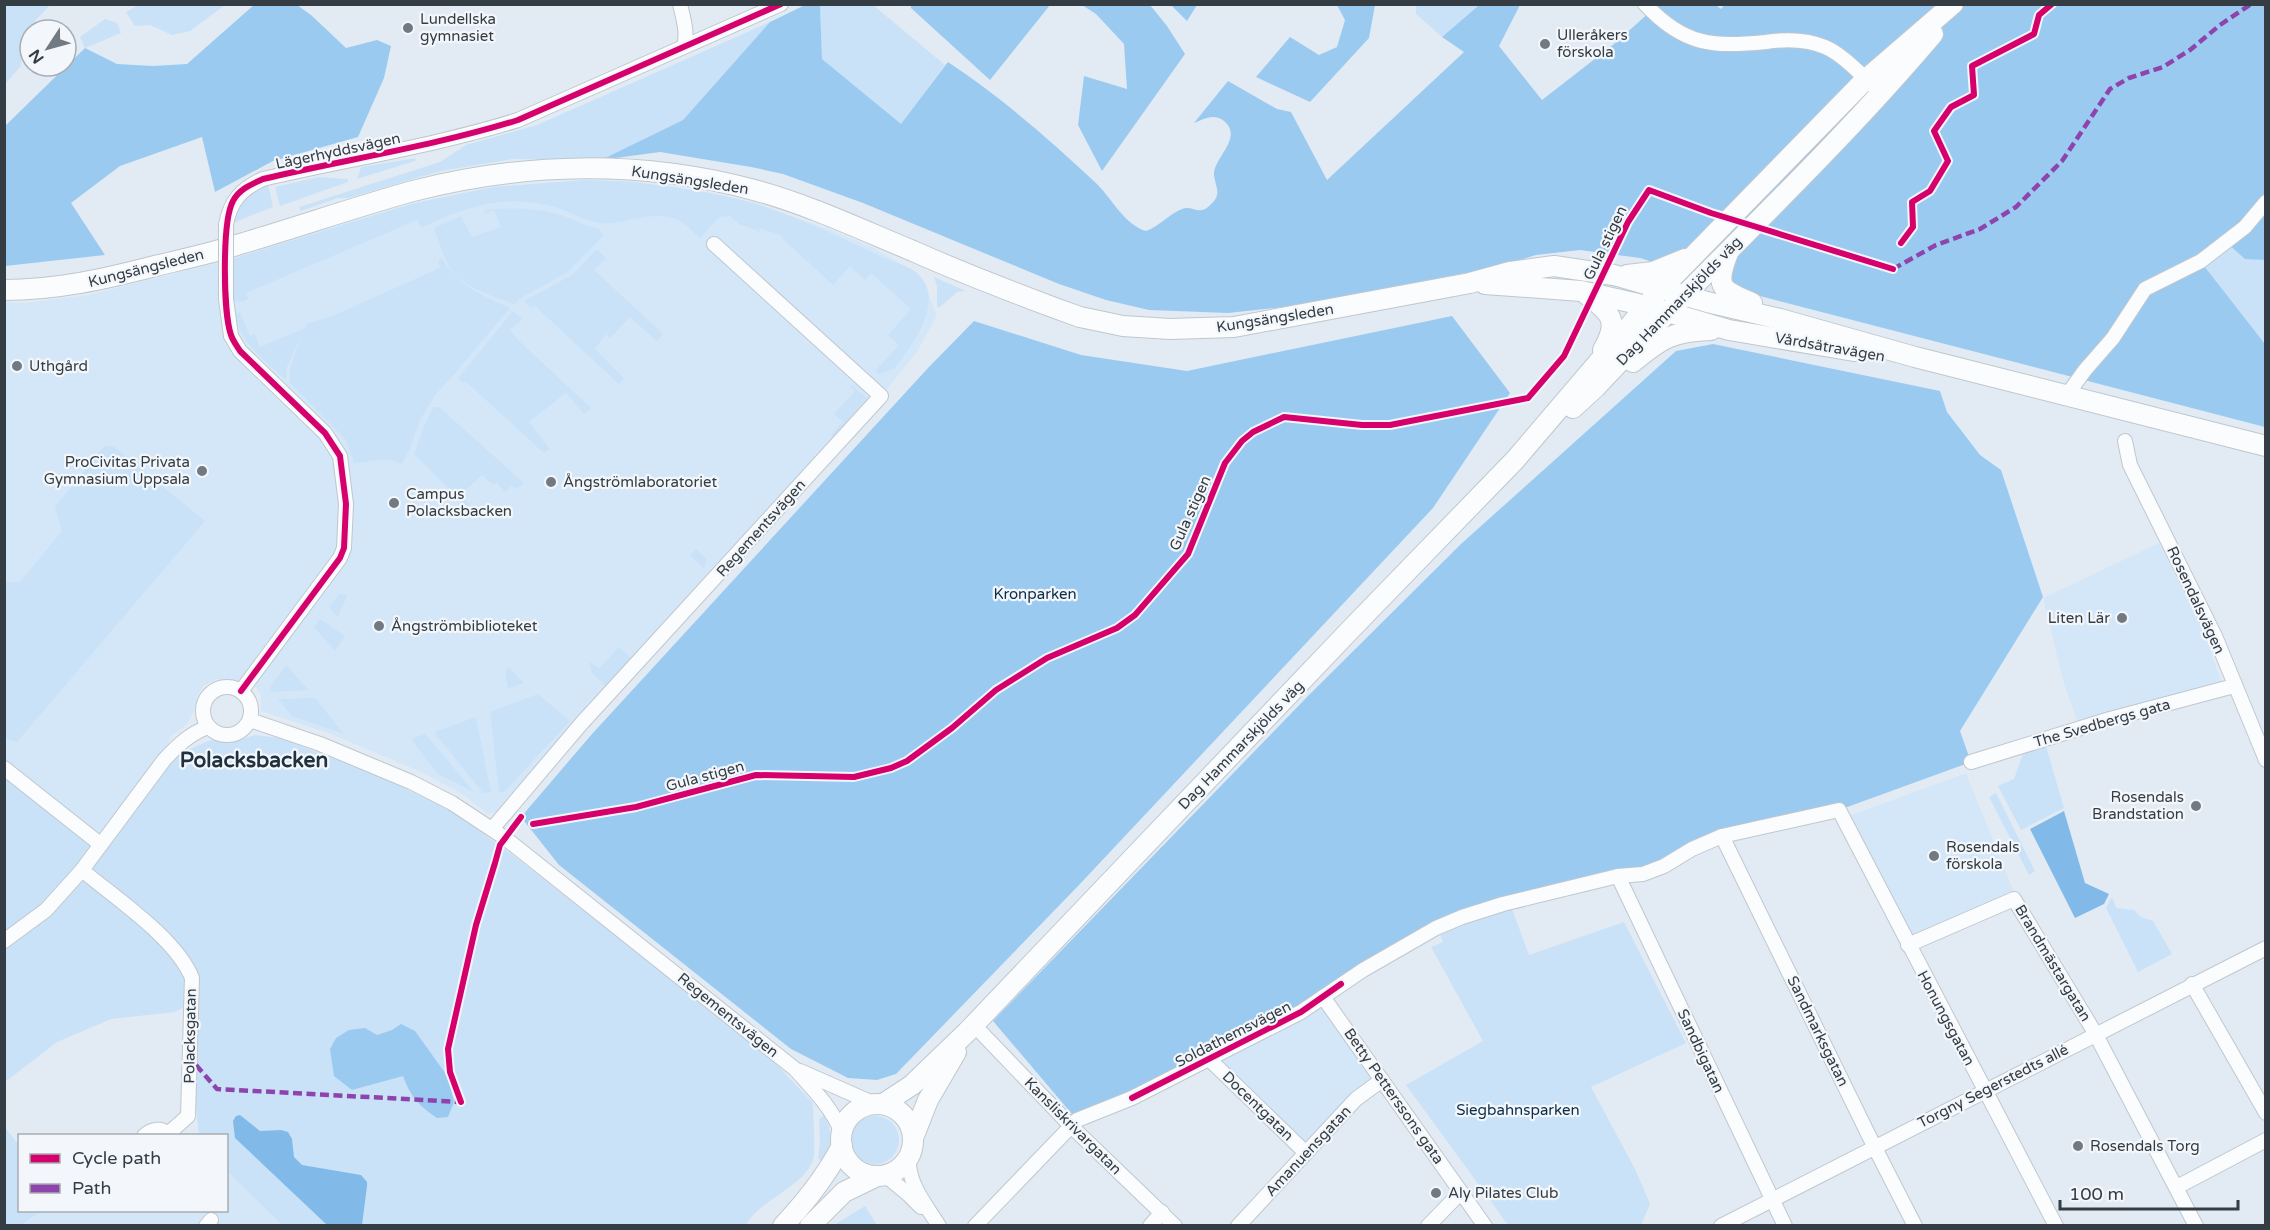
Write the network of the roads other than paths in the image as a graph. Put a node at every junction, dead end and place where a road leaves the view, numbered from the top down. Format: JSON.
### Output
{"nodes":[{"id":1,"x":681,"y":4,"type":"edge"},
{"id":2,"x":781,"y":4,"type":"edge"},
{"id":3,"x":1645,"y":4,"type":"edge"},
{"id":4,"x":1953,"y":4,"type":"edge"},
{"id":5,"x":1958,"y":4,"type":"edge"},
{"id":6,"x":684,"y":46,"type":"junction"},
{"id":7,"x":1865,"y":80,"type":"junction"},
{"id":8,"x":1882,"y":94,"type":"junction"},
{"id":9,"x":2265,"y":202,"type":"edge"},
{"id":10,"x":714,"y":244,"type":"dead end"},
{"id":11,"x":1731,"y":247,"type":"junction"},
{"id":12,"x":1698,"y":251,"type":"junction"},
{"id":13,"x":1614,"y":275,"type":"junction"},
{"id":14,"x":1470,"y":283,"type":"junction"},
{"id":15,"x":1661,"y":289,"type":"junction"},
{"id":16,"x":4,"y":290,"type":"edge"},
{"id":17,"x":1581,"y":291,"type":"junction"},
{"id":18,"x":1684,"y":295,"type":"junction"},
{"id":19,"x":1647,"y":306,"type":"junction"},
{"id":20,"x":1668,"y":312,"type":"junction"},
{"id":21,"x":1780,"y":319,"type":"junction"},
{"id":22,"x":1729,"y":330,"type":"junction"},
{"id":23,"x":1994,"y":376,"type":"junction"},
{"id":24,"x":1592,"y":382,"type":"junction"},
{"id":25,"x":2067,"y":395,"type":"junction"},
{"id":26,"x":2125,"y":441,"type":"dead end"},
{"id":27,"x":2265,"y":446,"type":"edge"},
{"id":28,"x":2234,"y":686,"type":"junction"},
{"id":29,"x":241,"y":691,"type":"junction"},
{"id":30,"x":250,"y":720,"type":"junction"},
{"id":31,"x":208,"y":727,"type":"junction"},
{"id":32,"x":2265,"y":760,"type":"edge"},
{"id":33,"x":1971,"y":762,"type":"dead end"},
{"id":34,"x":4,"y":768,"type":"edge"},
{"id":35,"x":1839,"y":810,"type":"joint"},
{"id":36,"x":492,"y":829,"type":"junction"},
{"id":37,"x":1722,"y":836,"type":"junction"},
{"id":38,"x":100,"y":844,"type":"junction"},
{"id":39,"x":82,"y":870,"type":"junction"},
{"id":40,"x":1618,"y":876,"type":"junction"},
{"id":41,"x":4,"y":941,"type":"edge"},
{"id":42,"x":1908,"y":945,"type":"junction"},
{"id":43,"x":2265,"y":948,"type":"edge"},
{"id":44,"x":2192,"y":984,"type":"junction"},
{"id":45,"x":1323,"y":997,"type":"junction"},
{"id":46,"x":970,"y":1028,"type":"junction"},
{"id":47,"x":2095,"y":1034,"type":"junction"},
{"id":48,"x":1210,"y":1060,"type":"junction"},
{"id":49,"x":795,"y":1069,"type":"junction"},
{"id":50,"x":1382,"y":1080,"type":"junction"},
{"id":51,"x":1984,"y":1091,"type":"junction"},
{"id":52,"x":2262,"y":1097,"type":"edge"},
{"id":53,"x":879,"y":1104,"type":"junction"},
{"id":54,"x":2265,"y":1113,"type":"edge"},
{"id":55,"x":1071,"y":1126,"type":"junction"},
{"id":56,"x":147,"y":1134,"type":"edge"},
{"id":57,"x":170,"y":1134,"type":"edge"},
{"id":58,"x":842,"y":1139,"type":"junction"},
{"id":59,"x":2265,"y":1140,"type":"edge"},
{"id":60,"x":1875,"y":1147,"type":"junction"},
{"id":61,"x":911,"y":1148,"type":"junction"},
{"id":62,"x":1306,"y":1153,"type":"junction"},
{"id":63,"x":881,"y":1176,"type":"junction"},
{"id":64,"x":2177,"y":1187,"type":"junction"},
{"id":65,"x":1461,"y":1192,"type":"junction"},
{"id":66,"x":1772,"y":1200,"type":"junction"},
{"id":67,"x":1162,"y":1212,"type":"junction"},
{"id":68,"x":2053,"y":1225,"type":"edge"},
{"id":69,"x":783,"y":1226,"type":"edge"},
{"id":70,"x":810,"y":1226,"type":"edge"},
{"id":71,"x":939,"y":1226,"type":"edge"},
{"id":72,"x":975,"y":1226,"type":"edge"},
{"id":73,"x":1150,"y":1226,"type":"edge"},
{"id":74,"x":1175,"y":1226,"type":"edge"},
{"id":75,"x":1238,"y":1226,"type":"edge"},
{"id":76,"x":1428,"y":1226,"type":"edge"},
{"id":77,"x":1485,"y":1226,"type":"edge"},
{"id":78,"x":1721,"y":1226,"type":"edge"},
{"id":79,"x":1785,"y":1226,"type":"edge"},
{"id":80,"x":1915,"y":1226,"type":"edge"},
{"id":81,"x":2196,"y":1226,"type":"edge"}],
"edges":[{"from":1,"to":6,"type":"street"},
{"from":2,"to":6,"type":"street","name":"Lägerhyddsvägen"},
{"from":3,"to":7,"type":"street"},
{"from":4,"to":7,"type":"main road","name":"Dag Hammarskjölds väg"},
{"from":5,"to":8,"type":"main road","name":"Dag Hammarskjölds väg"},
{"from":6,"to":29,"type":"street","name":"Lägerhyddsvägen","bridge":true},
{"from":7,"to":8,"type":"street"},
{"from":7,"to":12,"type":"main road","name":"Dag Hammarskjölds väg"},
{"from":8,"to":11,"type":"main road","name":"Dag Hammarskjölds väg"},
{"from":9,"to":25,"type":"street"},
{"from":10,"to":36,"type":"street","name":"Regementsvägen"},
{"from":11,"to":18,"type":"main road","name":"Dag Hammarskjölds väg"},
{"from":11,"to":21,"type":"main road"},
{"from":12,"to":13,"type":"main road"},
{"from":12,"to":15,"type":"main road","name":"Dag Hammarskjölds väg"},
{"from":13,"to":14,"type":"main road","name":"Kungsängsleden"},
{"from":13,"to":15,"type":"main road","name":"Kungsängsleden"},
{"from":14,"to":16,"type":"main road","name":"Kungsängsleden"},
{"from":14,"to":17,"type":"main road","name":"Kungsängsleden"},
{"from":15,"to":18,"type":"main road","name":"Kungsängsleden"},
{"from":15,"to":19,"type":"main road","name":"Dag Hammarskjölds väg"},
{"from":17,"to":19,"type":"main road","name":"Kungsängsleden"},
{"from":17,"to":24,"type":"main road"},
{"from":18,"to":20,"type":"main road","name":"Dag Hammarskjölds väg"},
{"from":18,"to":21,"type":"main road","name":"Vårdsätravägen"},
{"from":19,"to":20,"type":"main road","name":"Kungsängsleden"},
{"from":19,"to":24,"type":"main road","name":"Dag Hammarskjölds väg"},
{"from":20,"to":22,"type":"main road","name":"Vårdsätravägen"},
{"from":20,"to":24,"type":"main road","name":"Dag Hammarskjölds väg"},
{"from":21,"to":23,"type":"main road","name":"Vårdsätravägen"},
{"from":22,"to":23,"type":"main road","name":"Vårdsätravägen"},
{"from":22,"to":24,"type":"main road"},
{"from":23,"to":25,"type":"main road","name":"Vårdsätravägen"},
{"from":24,"to":46,"type":"main road","name":"Dag Hammarskjölds väg"},
{"from":25,"to":27,"type":"main road","name":"Vårdsätravägen"},
{"from":26,"to":28,"type":"street","name":"Rosendalsvägen"},
{"from":28,"to":32,"type":"street","name":"Rosendalsvägen"},
{"from":28,"to":33,"type":"street","name":"The Svedbergs gata"},
{"from":29,"to":30,"type":"street"},
{"from":29,"to":31,"type":"street"},
{"from":30,"to":31,"type":"street"},
{"from":30,"to":36,"type":"street","name":"Regementsvägen"},
{"from":31,"to":38,"type":"street"},
{"from":34,"to":38,"type":"street"},
{"from":35,"to":37,"type":"street","name":"Soldathemsvägen"},
{"from":35,"to":42,"type":"street","name":"Honungsgatan"},
{"from":36,"to":49,"type":"street","name":"Regementsvägen"},
{"from":37,"to":40,"type":"street","name":"Soldathemsvägen"},
{"from":37,"to":60,"type":"street","name":"Sandmarksgatan"},
{"from":38,"to":39,"type":"street"},
{"from":39,"to":41,"type":"street"},
{"from":39,"to":57,"type":"street","name":"Polacksgatan"},
{"from":40,"to":45,"type":"street","name":"Soldathemsvägen"},
{"from":40,"to":66,"type":"street","name":"Sandbigatan"},
{"from":42,"to":47,"type":"street","name":"Brandmästargatan"},
{"from":42,"to":51,"type":"street","name":"Honungsgatan"},
{"from":43,"to":44,"type":"street","name":"Torgny Segerstedts allé"},
{"from":44,"to":47,"type":"street","name":"Torgny Segerstedts allé"},
{"from":44,"to":52,"type":"street"},
{"from":45,"to":48,"type":"street","name":"Soldathemsvägen"},
{"from":45,"to":50,"type":"street","name":"Betty Petterssons gata"},
{"from":46,"to":53,"type":"main road","name":"Dag Hammarskjölds väg"},
{"from":46,"to":55,"type":"street","name":"Kansliskrivargatan"},
{"from":46,"to":61,"type":"main road","name":"Dag Hammarskjölds väg"},
{"from":47,"to":51,"type":"street","name":"Torgny Segerstedts allé"},
{"from":47,"to":64,"type":"street"},
{"from":48,"to":55,"type":"street","name":"Soldathemsvägen"},
{"from":48,"to":62,"type":"street","name":"Docentgatan"},
{"from":49,"to":53,"type":"street","name":"Regementsvägen"},
{"from":49,"to":58,"type":"street","name":"Regementsvägen"},
{"from":50,"to":62,"type":"street","name":"Amanuensgatan"},
{"from":50,"to":65,"type":"street","name":"Betty Petterssons gata"},
{"from":51,"to":60,"type":"street","name":"Torgny Segerstedts allé"},
{"from":51,"to":68,"type":"street","name":"Honungsgatan"},
{"from":52,"to":54,"type":"street"},
{"from":53,"to":58,"type":"main road"},
{"from":53,"to":61,"type":"main road"},
{"from":55,"to":67,"type":"street","name":"Kansliskrivargatan"},
{"from":55,"to":72,"type":"street","name":"Soldathemsvägen"},
{"from":56,"to":57,"type":"street","name":"Polacksgatan"},
{"from":58,"to":63,"type":"main road"},
{"from":58,"to":69,"type":"main road"},
{"from":59,"to":64,"type":"street"},
{"from":60,"to":66,"type":"street","name":"Torgny Segerstedts allé"},
{"from":60,"to":80,"type":"street","name":"Sandmarksgatan"},
{"from":61,"to":63,"type":"main road"},
{"from":61,"to":71,"type":"street"},
{"from":62,"to":75,"type":"street","name":"Amanuensgatan"},
{"from":63,"to":70,"type":"main road"},
{"from":63,"to":71,"type":"street"},
{"from":64,"to":81,"type":"street"},
{"from":65,"to":76,"type":"street"},
{"from":65,"to":77,"type":"street","name":"Betty Petterssons gata"},
{"from":66,"to":78,"type":"street","name":"Torgny Segerstedts allé"},
{"from":66,"to":79,"type":"street","name":"Sandbigatan"},
{"from":67,"to":73,"type":"street"},
{"from":67,"to":74,"type":"street","name":"Kansliskrivargatan"}]}
